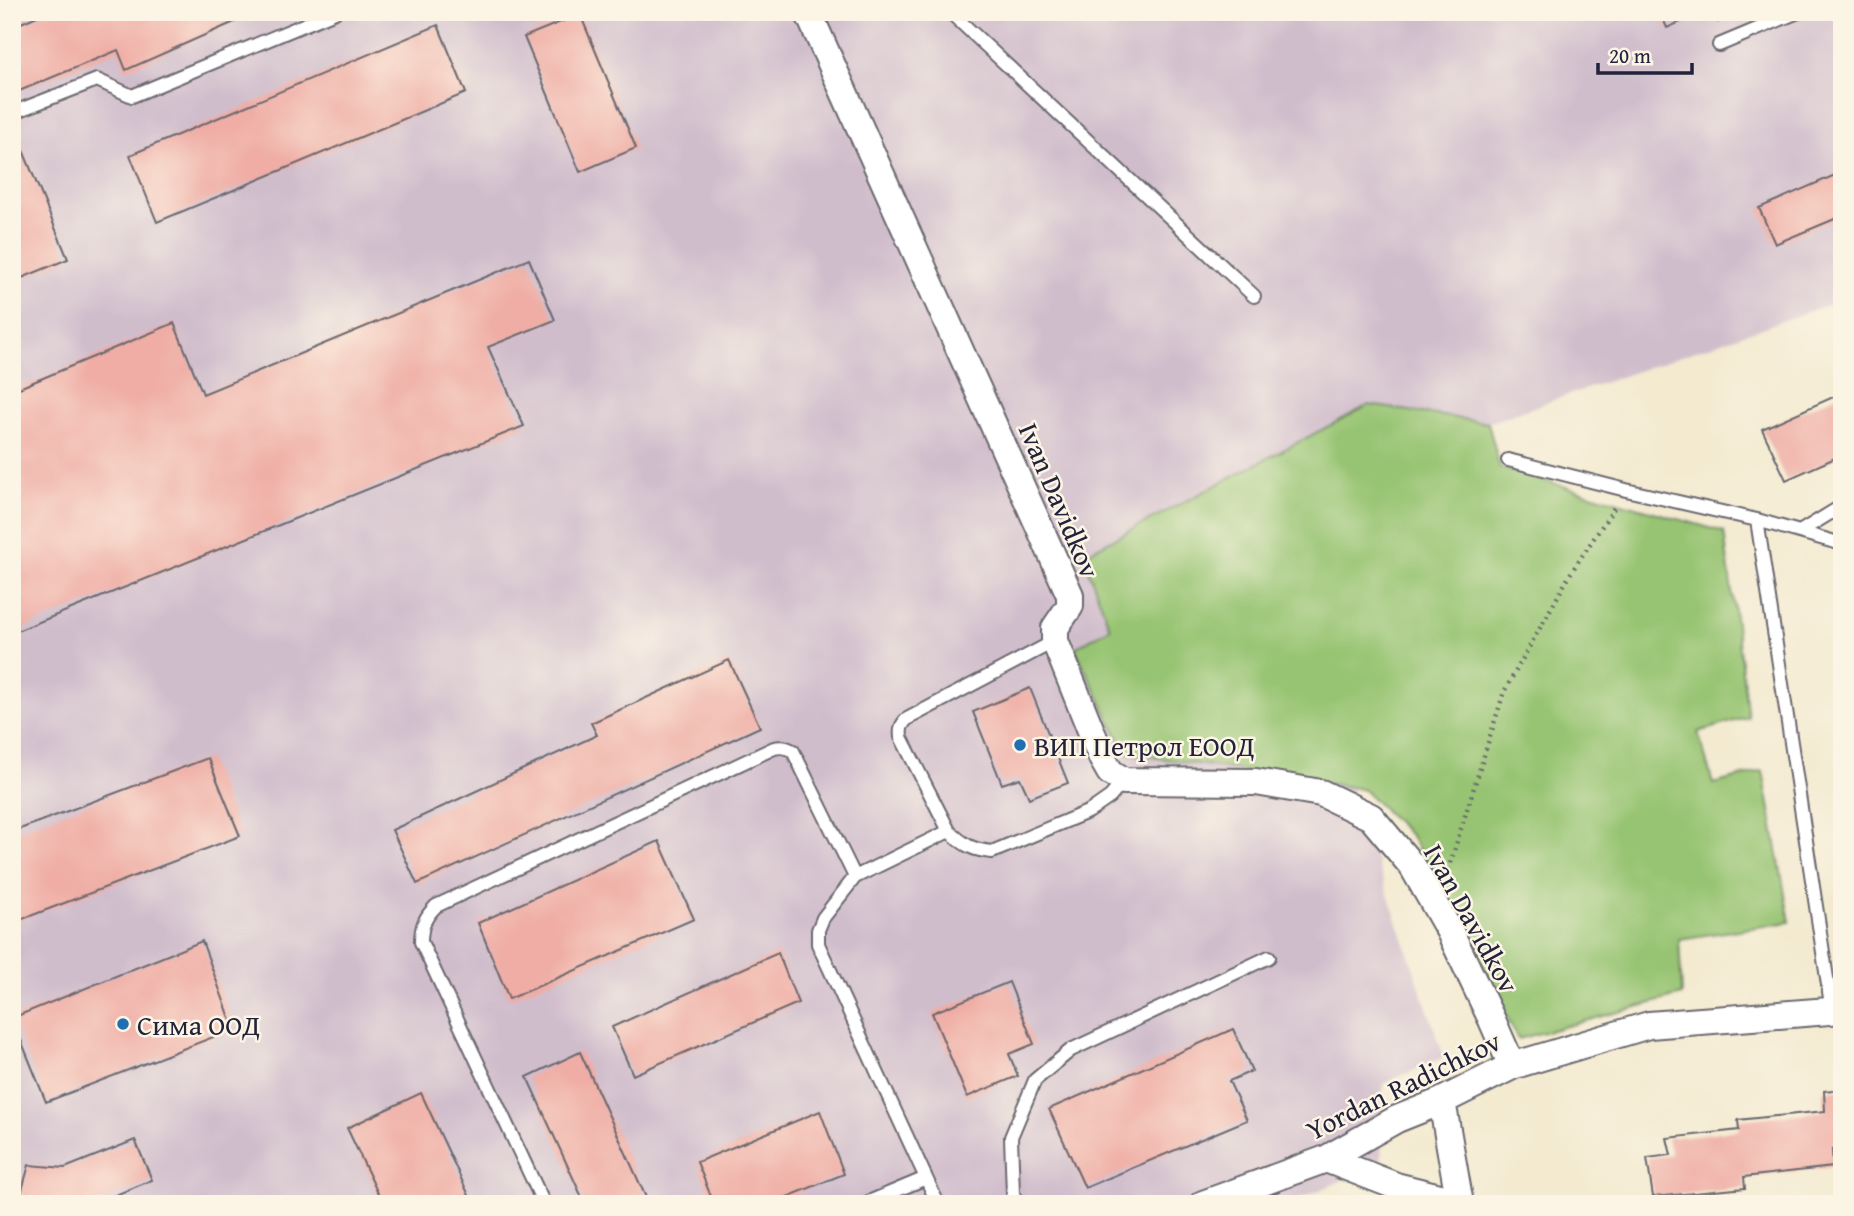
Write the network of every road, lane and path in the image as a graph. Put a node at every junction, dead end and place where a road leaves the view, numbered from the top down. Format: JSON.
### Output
{"nodes":[{"id":1,"x":335,"y":12,"type":"edge"},
{"id":2,"x":808,"y":12,"type":"edge"},
{"id":3,"x":950,"y":12,"type":"edge"},
{"id":4,"x":1798,"y":12,"type":"edge"},
{"id":5,"x":1719,"y":45,"type":"dead end"},
{"id":6,"x":12,"y":113,"type":"edge"},
{"id":7,"x":1254,"y":296,"type":"dead end"},
{"id":8,"x":1508,"y":460,"type":"dead end"},
{"id":9,"x":1626,"y":490,"type":"junction"},
{"id":10,"x":1842,"y":506,"type":"edge"},
{"id":11,"x":1757,"y":520,"type":"junction"},
{"id":12,"x":1801,"y":531,"type":"junction"},
{"id":13,"x":1842,"y":544,"type":"edge"},
{"id":14,"x":1055,"y":641,"type":"junction"},
{"id":15,"x":1124,"y":781,"type":"junction"},
{"id":16,"x":949,"y":831,"type":"junction"},
{"id":17,"x":855,"y":877,"type":"junction"},
{"id":18,"x":1446,"y":878,"type":"dead end"},
{"id":19,"x":1269,"y":957,"type":"dead end"},
{"id":20,"x":1837,"y":1010,"type":"edge"},
{"id":21,"x":1512,"y":1066,"type":"junction"},
{"id":22,"x":1442,"y":1101,"type":"junction"},
{"id":23,"x":1326,"y":1159,"type":"junction"},
{"id":24,"x":926,"y":1178,"type":"junction"},
{"id":25,"x":1460,"y":1203,"type":"edge"},
{"id":26,"x":544,"y":1204,"type":"edge"},
{"id":27,"x":864,"y":1204,"type":"edge"},
{"id":28,"x":938,"y":1204,"type":"edge"},
{"id":29,"x":1018,"y":1204,"type":"edge"},
{"id":30,"x":1203,"y":1204,"type":"edge"}],
"edges":[{"from":1,"to":6,"type":"lane"},
{"from":2,"to":14,"type":"street","name":"Ivan Davidkov"},
{"from":3,"to":7,"type":"lane"},
{"from":4,"to":5,"type":"lane"},
{"from":8,"to":9,"type":"lane"},
{"from":9,"to":11,"type":"lane"},
{"from":9,"to":18,"type":"path"},
{"from":10,"to":12,"type":"lane"},
{"from":11,"to":12,"type":"lane"},
{"from":11,"to":20,"type":"lane"},
{"from":12,"to":13,"type":"lane"},
{"from":14,"to":15,"type":"street"},
{"from":14,"to":16,"type":"lane"},
{"from":15,"to":16,"type":"lane"},
{"from":15,"to":21,"type":"street","name":"Ivan Davidkov"},
{"from":16,"to":17,"type":"lane"},
{"from":17,"to":24,"type":"lane"},
{"from":17,"to":26,"type":"lane"},
{"from":19,"to":29,"type":"lane"},
{"from":20,"to":21,"type":"street","name":"Yordan Radichkov"},
{"from":21,"to":22,"type":"street","name":"Yordan Radichkov"},
{"from":22,"to":23,"type":"street","name":"Yordan Radichkov"},
{"from":22,"to":25,"type":"street"},
{"from":23,"to":25,"type":"street"},
{"from":23,"to":30,"type":"street","name":"Yordan Radichkov"},
{"from":24,"to":27,"type":"lane"},
{"from":24,"to":28,"type":"lane"}]}
